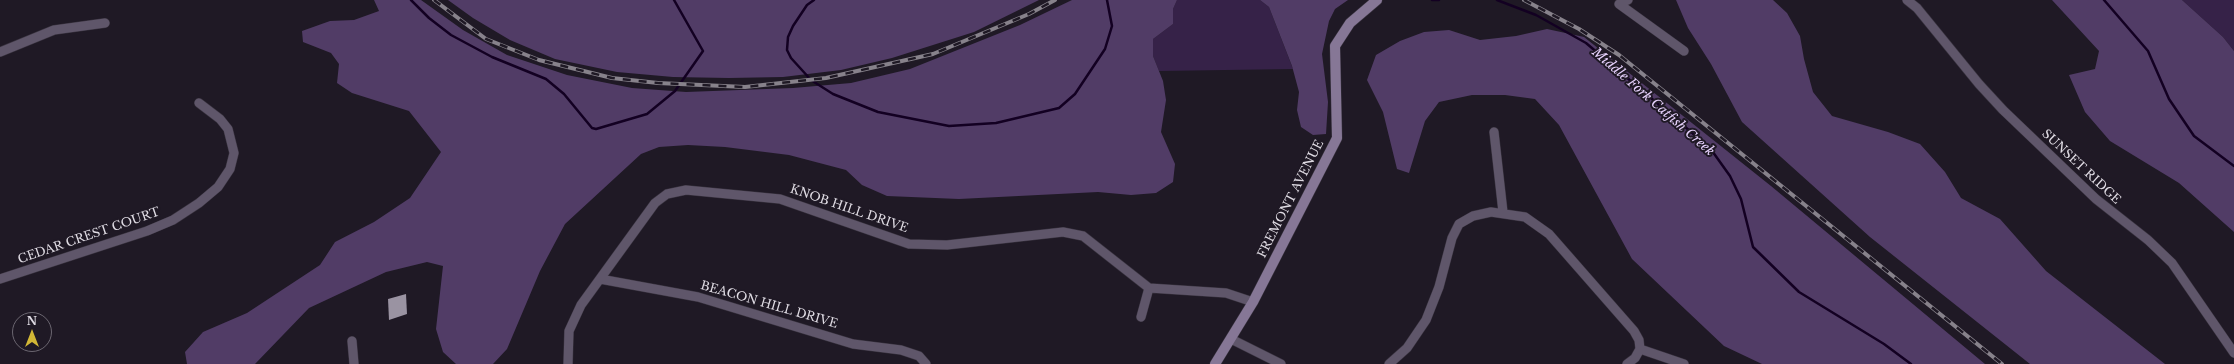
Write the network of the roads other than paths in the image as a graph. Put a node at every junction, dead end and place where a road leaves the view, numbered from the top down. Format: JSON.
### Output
{"nodes":[{"id":1,"x":1377,"y":0,"type":"edge"},
{"id":2,"x":1628,"y":0,"type":"edge"},
{"id":3,"x":1907,"y":0,"type":"edge"},
{"id":4,"x":105,"y":23,"type":"dead end"},
{"id":5,"x":1684,"y":51,"type":"dead end"},
{"id":6,"x":0,"y":52,"type":"edge"},
{"id":7,"x":199,"y":103,"type":"dead end"},
{"id":8,"x":1494,"y":132,"type":"dead end"},
{"id":9,"x":1502,"y":212,"type":"junction"},
{"id":10,"x":0,"y":279,"type":"edge"},
{"id":11,"x":600,"y":279,"type":"junction"},
{"id":12,"x":1149,"y":288,"type":"junction"},
{"id":13,"x":1253,"y":302,"type":"junction"},
{"id":14,"x":1141,"y":317,"type":"dead end"},
{"id":15,"x":1231,"y":339,"type":"junction"},
{"id":16,"x":352,"y":341,"type":"dead end"},
{"id":17,"x":1640,"y":350,"type":"junction"},
{"id":18,"x":2234,"y":353,"type":"edge"},
{"id":19,"x":354,"y":364,"type":"edge"},
{"id":20,"x":568,"y":364,"type":"edge"},
{"id":21,"x":926,"y":364,"type":"edge"},
{"id":22,"x":1215,"y":364,"type":"edge"},
{"id":23,"x":1281,"y":364,"type":"edge"},
{"id":24,"x":1389,"y":364,"type":"edge"},
{"id":25,"x":1627,"y":364,"type":"edge"},
{"id":26,"x":1684,"y":364,"type":"edge"}],
"edges":[{"from":1,"to":13,"type":"main road","name":"FREMONT AVENUE"},
{"from":2,"to":5,"type":"street"},
{"from":3,"to":18,"type":"street","name":"SUNSET RIDGE"},
{"from":4,"to":6,"type":"street"},
{"from":7,"to":10,"type":"street","name":"CEDAR CREST COURT"},
{"from":8,"to":9,"type":"street"},
{"from":9,"to":17,"type":"street"},
{"from":9,"to":24,"type":"street"},
{"from":11,"to":12,"type":"street","name":"KNOB HILL DRIVE"},
{"from":11,"to":20,"type":"street","name":"KNOB HILL DRIVE"},
{"from":11,"to":21,"type":"street","name":"BEACON HILL DRIVE"},
{"from":12,"to":13,"type":"street"},
{"from":12,"to":14,"type":"street"},
{"from":13,"to":15,"type":"main road","name":"FREMONT AVENUE"},
{"from":15,"to":22,"type":"main road","name":"FREMONT AVENUE"},
{"from":15,"to":23,"type":"street"},
{"from":16,"to":19,"type":"street"},
{"from":17,"to":25,"type":"street"},
{"from":17,"to":26,"type":"street"}]}
